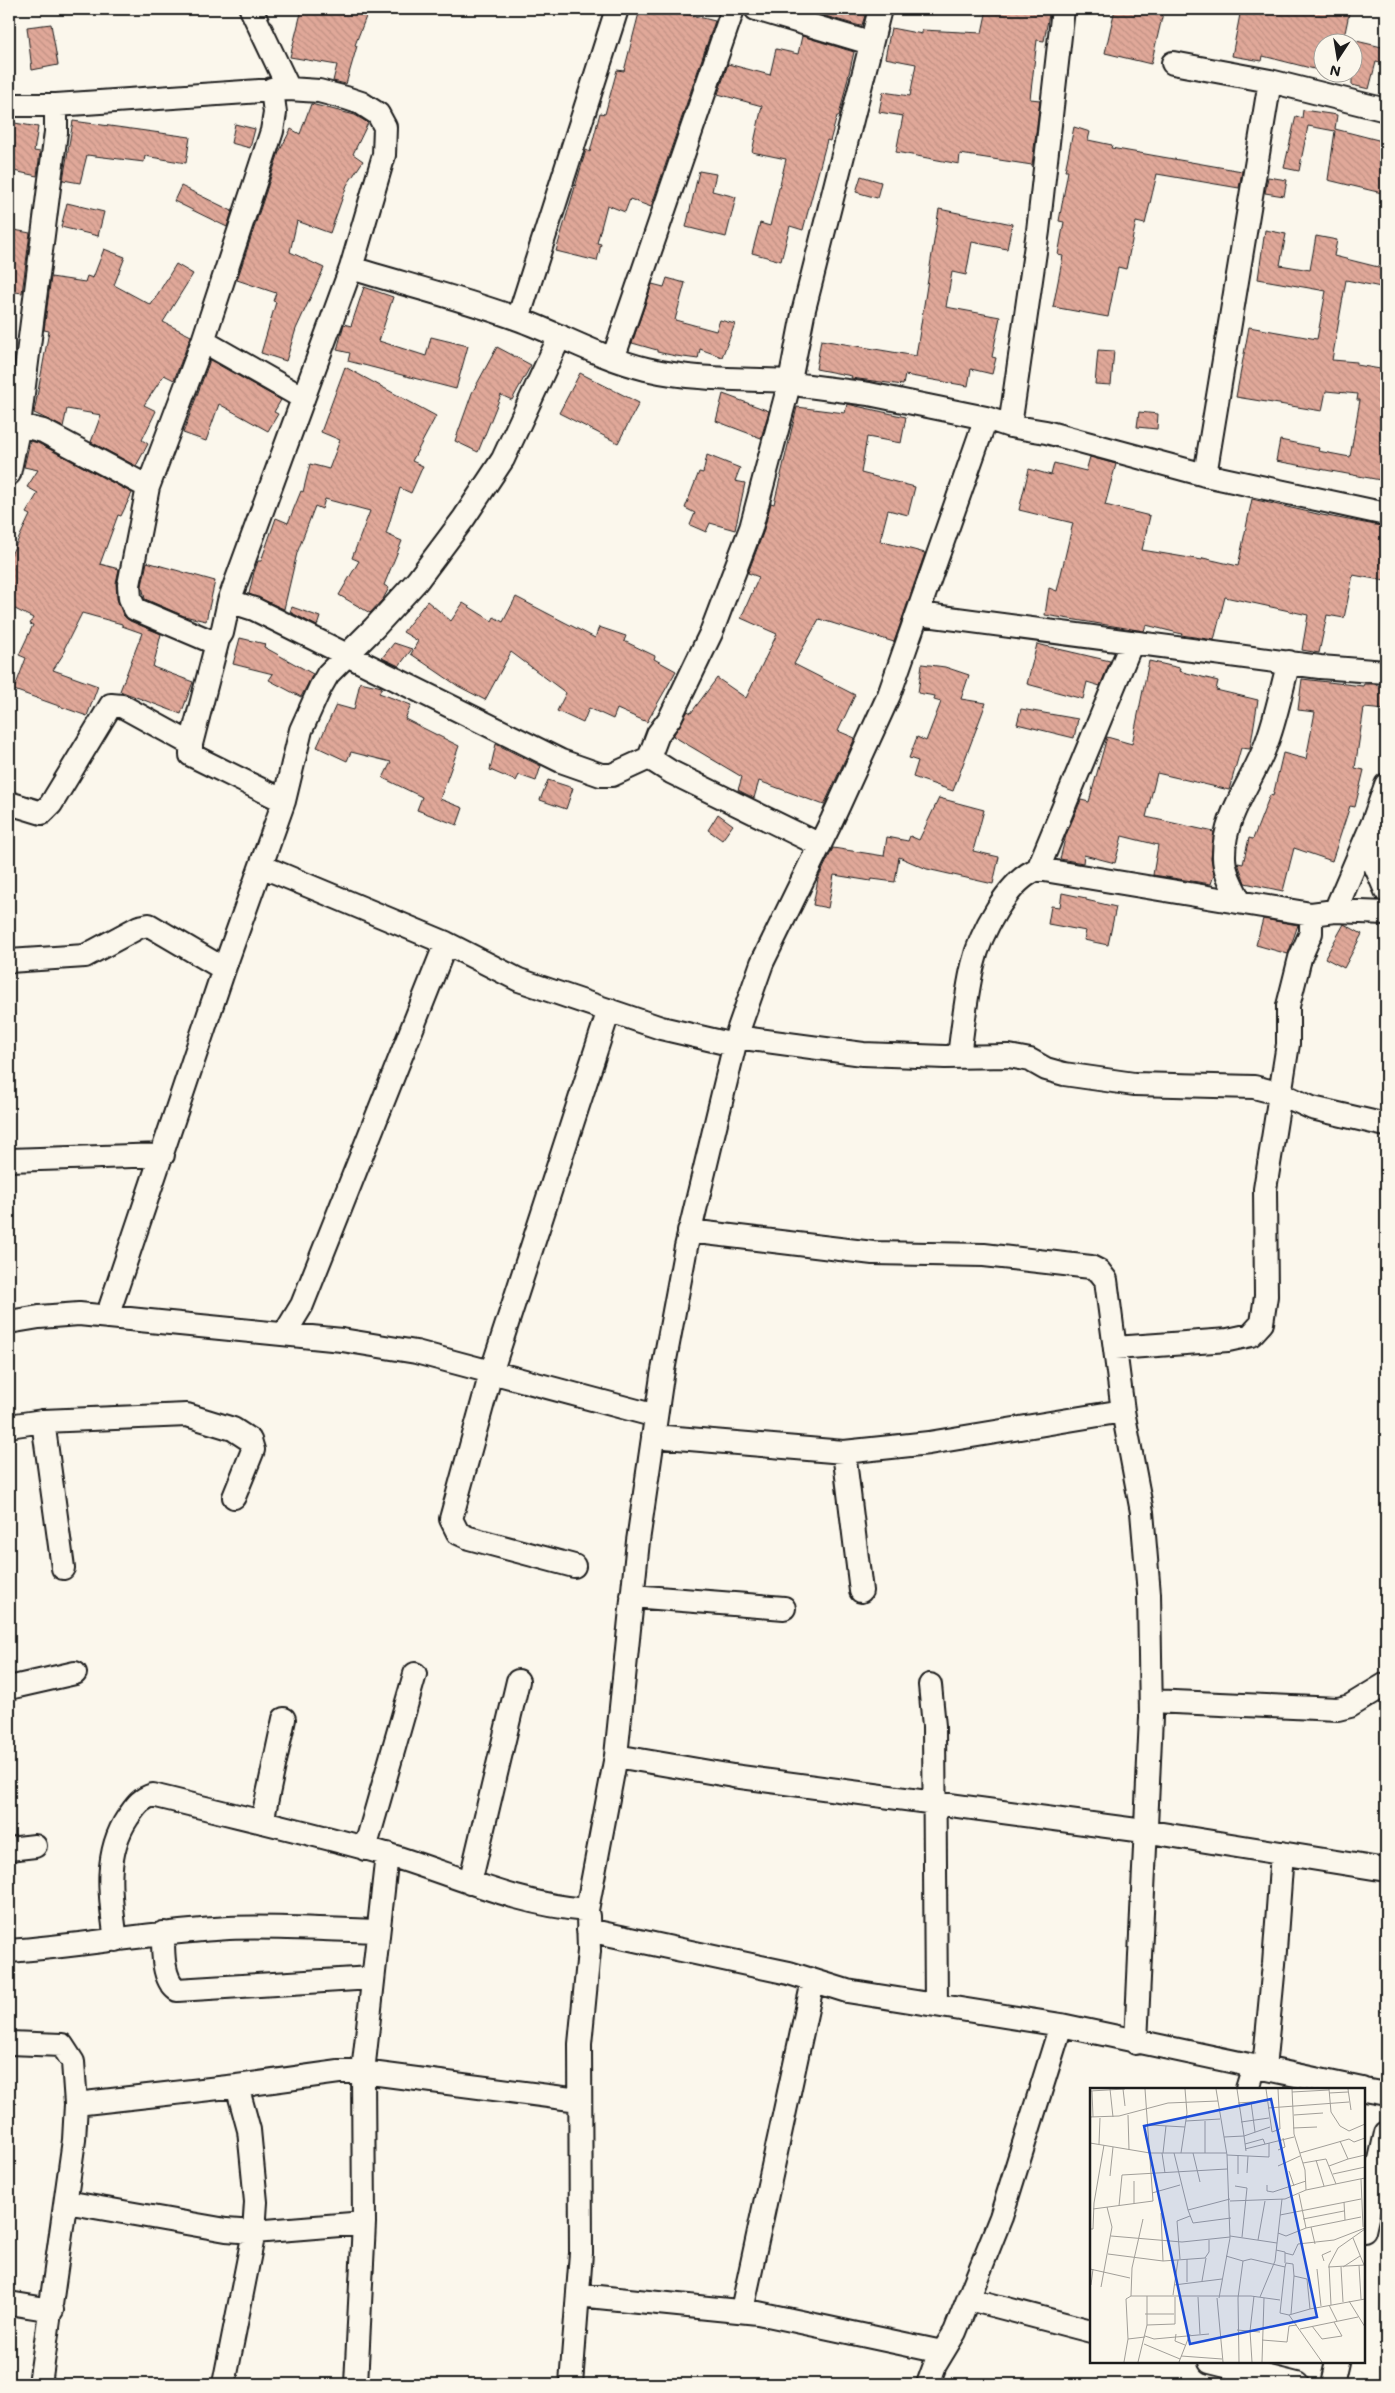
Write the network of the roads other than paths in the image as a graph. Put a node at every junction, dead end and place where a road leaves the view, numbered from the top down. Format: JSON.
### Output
{"nodes":[{"id":1,"x":251,"y":9,"type":"edge"},
{"id":2,"x":617,"y":9,"type":"edge"},
{"id":3,"x":733,"y":9,"type":"edge"},
{"id":4,"x":756,"y":9,"type":"edge"},
{"id":5,"x":880,"y":9,"type":"edge"},
{"id":6,"x":1063,"y":9,"type":"edge"},
{"id":7,"x":870,"y":43,"type":"junction"},
{"id":8,"x":1172,"y":63,"type":"dead end"},
{"id":9,"x":1270,"y":81,"type":"junction"},
{"id":10,"x":280,"y":89,"type":"junction"},
{"id":11,"x":9,"y":104,"type":"edge"},
{"id":12,"x":56,"y":105,"type":"junction"},
{"id":13,"x":1384,"y":105,"type":"edge"},
{"id":14,"x":351,"y":268,"type":"junction"},
{"id":15,"x":518,"y":319,"type":"junction"},
{"id":16,"x":560,"y":336,"type":"junction"},
{"id":17,"x":203,"y":341,"type":"junction"},
{"id":18,"x":613,"y":359,"type":"junction"},
{"id":19,"x":790,"y":381,"type":"junction"},
{"id":20,"x":304,"y":398,"type":"junction"},
{"id":21,"x":986,"y":418,"type":"junction"},
{"id":22,"x":19,"y":425,"type":"junction"},
{"id":23,"x":1010,"y":426,"type":"junction"},
{"id":24,"x":9,"y":474,"type":"edge"},
{"id":25,"x":1206,"y":475,"type":"junction"},
{"id":26,"x":148,"y":487,"type":"junction"},
{"id":27,"x":1386,"y":514,"type":"edge"},
{"id":28,"x":229,"y":601,"type":"junction"},
{"id":29,"x":919,"y":614,"type":"junction"},
{"id":30,"x":218,"y":639,"type":"junction"},
{"id":31,"x":1132,"y":642,"type":"junction"},
{"id":32,"x":347,"y":656,"type":"junction"},
{"id":33,"x":1289,"y":662,"type":"junction"},
{"id":34,"x":1386,"y":672,"type":"edge"},
{"id":35,"x":191,"y":744,"type":"junction"},
{"id":36,"x":649,"y":758,"type":"junction"},
{"id":37,"x":1386,"y":785,"type":"edge"},
{"id":38,"x":284,"y":801,"type":"junction"},
{"id":39,"x":9,"y":803,"type":"edge"},
{"id":40,"x":1373,"y":822,"type":"junction"},
{"id":41,"x":820,"y":845,"type":"junction"},
{"id":42,"x":261,"y":866,"type":"junction"},
{"id":43,"x":1038,"y":869,"type":"junction"},
{"id":44,"x":1386,"y":891,"type":"edge"},
{"id":45,"x":1239,"y":900,"type":"junction"},
{"id":46,"x":1335,"y":911,"type":"junction"},
{"id":47,"x":1386,"y":913,"type":"edge"},
{"id":48,"x":1311,"y":914,"type":"junction"},
{"id":49,"x":446,"y":943,"type":"junction"},
{"id":50,"x":9,"y":961,"type":"edge"},
{"id":51,"x":224,"y":969,"type":"junction"},
{"id":52,"x":610,"y":1010,"type":"junction"},
{"id":53,"x":735,"y":1041,"type":"junction"},
{"id":54,"x":959,"y":1056,"type":"junction"},
{"id":55,"x":1281,"y":1094,"type":"junction"},
{"id":56,"x":1386,"y":1125,"type":"edge"},
{"id":57,"x":163,"y":1155,"type":"junction"},
{"id":58,"x":9,"y":1160,"type":"edge"},
{"id":59,"x":690,"y":1231,"type":"junction"},
{"id":60,"x":106,"y":1317,"type":"junction"},
{"id":61,"x":9,"y":1322,"type":"edge"},
{"id":62,"x":285,"y":1333,"type":"junction"},
{"id":63,"x":1115,"y":1348,"type":"junction"},
{"id":64,"x":491,"y":1373,"type":"junction"},
{"id":65,"x":1123,"y":1411,"type":"junction"},
{"id":66,"x":43,"y":1421,"type":"junction"},
{"id":67,"x":9,"y":1426,"type":"edge"},
{"id":68,"x":654,"y":1426,"type":"junction"},
{"id":69,"x":844,"y":1452,"type":"junction"},
{"id":70,"x":234,"y":1497,"type":"dead end"},
{"id":71,"x":574,"y":1566,"type":"dead end"},
{"id":72,"x":63,"y":1568,"type":"dead end"},
{"id":73,"x":861,"y":1591,"type":"dead end"},
{"id":74,"x":632,"y":1596,"type":"junction"},
{"id":75,"x":784,"y":1608,"type":"dead end"},
{"id":76,"x":75,"y":1673,"type":"dead end"},
{"id":77,"x":415,"y":1674,"type":"dead end"},
{"id":78,"x":518,"y":1681,"type":"dead end"},
{"id":79,"x":1386,"y":1684,"type":"edge"},
{"id":80,"x":930,"y":1685,"type":"dead end"},
{"id":81,"x":9,"y":1688,"type":"edge"},
{"id":82,"x":1151,"y":1701,"type":"junction"},
{"id":83,"x":284,"y":1719,"type":"dead end"},
{"id":84,"x":616,"y":1756,"type":"junction"},
{"id":85,"x":934,"y":1803,"type":"junction"},
{"id":86,"x":262,"y":1822,"type":"junction"},
{"id":87,"x":1144,"y":1832,"type":"junction"},
{"id":88,"x":35,"y":1846,"type":"dead end"},
{"id":89,"x":9,"y":1849,"type":"edge"},
{"id":90,"x":365,"y":1849,"type":"junction"},
{"id":91,"x":1282,"y":1853,"type":"junction"},
{"id":92,"x":386,"y":1854,"type":"junction"},
{"id":93,"x":1386,"y":1870,"type":"edge"},
{"id":94,"x":470,"y":1883,"type":"junction"},
{"id":95,"x":588,"y":1920,"type":"junction"},
{"id":96,"x":378,"y":1931,"type":"junction"},
{"id":97,"x":163,"y":1933,"type":"junction"},
{"id":98,"x":116,"y":1940,"type":"junction"},
{"id":99,"x":9,"y":1951,"type":"edge"},
{"id":100,"x":372,"y":1978,"type":"junction"},
{"id":101,"x":813,"y":1981,"type":"junction"},
{"id":102,"x":936,"y":2004,"type":"junction"},
{"id":103,"x":1061,"y":2025,"type":"junction"},
{"id":104,"x":9,"y":2043,"type":"edge"},
{"id":105,"x":1136,"y":2043,"type":"junction"},
{"id":106,"x":1259,"y":2067,"type":"junction"},
{"id":107,"x":363,"y":2072,"type":"junction"},
{"id":108,"x":237,"y":2086,"type":"junction"},
{"id":109,"x":1248,"y":2088,"type":"edge"},
{"id":110,"x":1358,"y":2088,"type":"edge"},
{"id":111,"x":1365,"y":2089,"type":"edge"},
{"id":112,"x":1386,"y":2094,"type":"edge"},
{"id":113,"x":580,"y":2100,"type":"junction"},
{"id":114,"x":76,"y":2104,"type":"junction"},
{"id":115,"x":1386,"y":2133,"type":"edge"},
{"id":116,"x":66,"y":2202,"type":"junction"},
{"id":117,"x":364,"y":2223,"type":"junction"},
{"id":118,"x":1365,"y":2227,"type":"edge"},
{"id":119,"x":254,"y":2232,"type":"junction"},
{"id":120,"x":578,"y":2295,"type":"junction"},
{"id":121,"x":969,"y":2299,"type":"junction"},
{"id":122,"x":9,"y":2303,"type":"edge"},
{"id":123,"x":52,"y":2310,"type":"junction"},
{"id":124,"x":742,"y":2310,"type":"junction"},
{"id":125,"x":1090,"y":2331,"type":"edge"},
{"id":126,"x":942,"y":2352,"type":"junction"},
{"id":127,"x":1214,"y":2363,"type":"edge"},
{"id":128,"x":1337,"y":2363,"type":"edge"},
{"id":129,"x":44,"y":2384,"type":"edge"},
{"id":130,"x":224,"y":2384,"type":"edge"},
{"id":131,"x":356,"y":2384,"type":"edge"},
{"id":132,"x":571,"y":2384,"type":"edge"},
{"id":133,"x":928,"y":2384,"type":"edge"},
{"id":134,"x":1297,"y":2384,"type":"edge"},
{"id":135,"x":1332,"y":2384,"type":"edge"}],
"edges":[{"from":1,"to":10,"type":"street"},
{"from":2,"to":15,"type":"street"},
{"from":3,"to":18,"type":"street"},
{"from":4,"to":7,"type":"street"},
{"from":5,"to":7,"type":"street"},
{"from":6,"to":23,"type":"street"},
{"from":7,"to":19,"type":"street"},
{"from":8,"to":9,"type":"street"},
{"from":9,"to":13,"type":"street"},
{"from":9,"to":25,"type":"street"},
{"from":10,"to":12,"type":"street"},
{"from":10,"to":14,"type":"street"},
{"from":10,"to":17,"type":"street"},
{"from":11,"to":12,"type":"street"},
{"from":12,"to":22,"type":"street"},
{"from":14,"to":15,"type":"street"},
{"from":14,"to":20,"type":"street"},
{"from":15,"to":16,"type":"street"},
{"from":16,"to":18,"type":"street"},
{"from":16,"to":32,"type":"street"},
{"from":17,"to":20,"type":"street"},
{"from":17,"to":26,"type":"street"},
{"from":18,"to":19,"type":"street"},
{"from":19,"to":21,"type":"street"},
{"from":19,"to":36,"type":"street"},
{"from":20,"to":28,"type":"street"},
{"from":21,"to":23,"type":"street"},
{"from":21,"to":29,"type":"street"},
{"from":22,"to":24,"type":"street"},
{"from":22,"to":26,"type":"street"},
{"from":23,"to":25,"type":"street"},
{"from":25,"to":27,"type":"street"},
{"from":26,"to":30,"type":"street"},
{"from":28,"to":30,"type":"street"},
{"from":28,"to":32,"type":"street"},
{"from":29,"to":31,"type":"street"},
{"from":29,"to":41,"type":"street"},
{"from":30,"to":35,"type":"street"},
{"from":31,"to":33,"type":"street"},
{"from":31,"to":43,"type":"street"},
{"from":32,"to":36,"type":"street"},
{"from":32,"to":38,"type":"street"},
{"from":33,"to":34,"type":"street"},
{"from":33,"to":45,"type":"street"},
{"from":35,"to":38,"type":"street"},
{"from":35,"to":39,"type":"street"},
{"from":36,"to":41,"type":"street"},
{"from":37,"to":40,"type":"street"},
{"from":38,"to":42,"type":"street"},
{"from":40,"to":44,"type":"street"},
{"from":40,"to":46,"type":"street"},
{"from":41,"to":53,"type":"street"},
{"from":42,"to":49,"type":"street"},
{"from":42,"to":51,"type":"street"},
{"from":43,"to":45,"type":"street"},
{"from":43,"to":54,"type":"street"},
{"from":45,"to":48,"type":"street"},
{"from":46,"to":47,"type":"street"},
{"from":46,"to":48,"type":"street"},
{"from":48,"to":55,"type":"street"},
{"from":49,"to":52,"type":"street"},
{"from":49,"to":62,"type":"street"},
{"from":50,"to":51,"type":"street"},
{"from":51,"to":57,"type":"street"},
{"from":52,"to":53,"type":"street"},
{"from":52,"to":64,"type":"street"},
{"from":53,"to":54,"type":"street"},
{"from":53,"to":59,"type":"street"},
{"from":54,"to":55,"type":"street"},
{"from":55,"to":56,"type":"street"},
{"from":55,"to":63,"type":"street"},
{"from":57,"to":58,"type":"street"},
{"from":57,"to":60,"type":"street"},
{"from":59,"to":63,"type":"street"},
{"from":59,"to":68,"type":"street"},
{"from":60,"to":61,"type":"street"},
{"from":60,"to":62,"type":"street"},
{"from":62,"to":64,"type":"street"},
{"from":63,"to":65,"type":"street"},
{"from":64,"to":68,"type":"street"},
{"from":64,"to":71,"type":"street"},
{"from":65,"to":69,"type":"street"},
{"from":65,"to":82,"type":"street"},
{"from":66,"to":67,"type":"street"},
{"from":66,"to":70,"type":"street"},
{"from":66,"to":72,"type":"street"},
{"from":68,"to":69,"type":"street"},
{"from":68,"to":74,"type":"street"},
{"from":69,"to":73,"type":"street"},
{"from":74,"to":75,"type":"street"},
{"from":74,"to":84,"type":"street"},
{"from":76,"to":81,"type":"street"},
{"from":77,"to":90,"type":"street"},
{"from":78,"to":94,"type":"street"},
{"from":79,"to":82,"type":"street"},
{"from":80,"to":85,"type":"street"},
{"from":82,"to":87,"type":"street"},
{"from":83,"to":86,"type":"street"},
{"from":84,"to":85,"type":"street"},
{"from":84,"to":95,"type":"street"},
{"from":85,"to":87,"type":"street"},
{"from":85,"to":102,"type":"street"},
{"from":86,"to":90,"type":"street"},
{"from":86,"to":98,"type":"street"},
{"from":87,"to":91,"type":"street"},
{"from":87,"to":105,"type":"street"},
{"from":88,"to":89,"type":"street"},
{"from":90,"to":92,"type":"street"},
{"from":91,"to":93,"type":"street"},
{"from":91,"to":106,"type":"street"},
{"from":92,"to":94,"type":"street"},
{"from":92,"to":96,"type":"street"},
{"from":94,"to":95,"type":"street"},
{"from":95,"to":101,"type":"street"},
{"from":95,"to":113,"type":"street"},
{"from":96,"to":97,"type":"street"},
{"from":96,"to":100,"type":"street"},
{"from":97,"to":98,"type":"street"},
{"from":97,"to":100,"type":"street"},
{"from":98,"to":99,"type":"street"},
{"from":100,"to":107,"type":"street"},
{"from":101,"to":102,"type":"street"},
{"from":101,"to":124,"type":"street"},
{"from":102,"to":103,"type":"street"},
{"from":103,"to":105,"type":"street"},
{"from":103,"to":121,"type":"street"},
{"from":104,"to":114,"type":"street"},
{"from":105,"to":106,"type":"street"},
{"from":106,"to":109,"type":"street"},
{"from":106,"to":110,"type":"street"},
{"from":107,"to":108,"type":"street"},
{"from":107,"to":113,"type":"street"},
{"from":107,"to":117,"type":"street"},
{"from":108,"to":114,"type":"street"},
{"from":108,"to":119,"type":"street"},
{"from":111,"to":112,"type":"street"},
{"from":113,"to":120,"type":"street"},
{"from":114,"to":116,"type":"street"},
{"from":115,"to":118,"type":"street"},
{"from":116,"to":119,"type":"street"},
{"from":116,"to":123,"type":"street"},
{"from":117,"to":119,"type":"street"},
{"from":117,"to":131,"type":"street"},
{"from":119,"to":130,"type":"street"},
{"from":120,"to":124,"type":"street"},
{"from":120,"to":132,"type":"street"},
{"from":121,"to":125,"type":"street"},
{"from":121,"to":126,"type":"street"},
{"from":122,"to":123,"type":"street"},
{"from":123,"to":129,"type":"street"},
{"from":124,"to":126,"type":"street"},
{"from":126,"to":133,"type":"street"},
{"from":127,"to":134,"type":"street"},
{"from":128,"to":135,"type":"street"}]}
